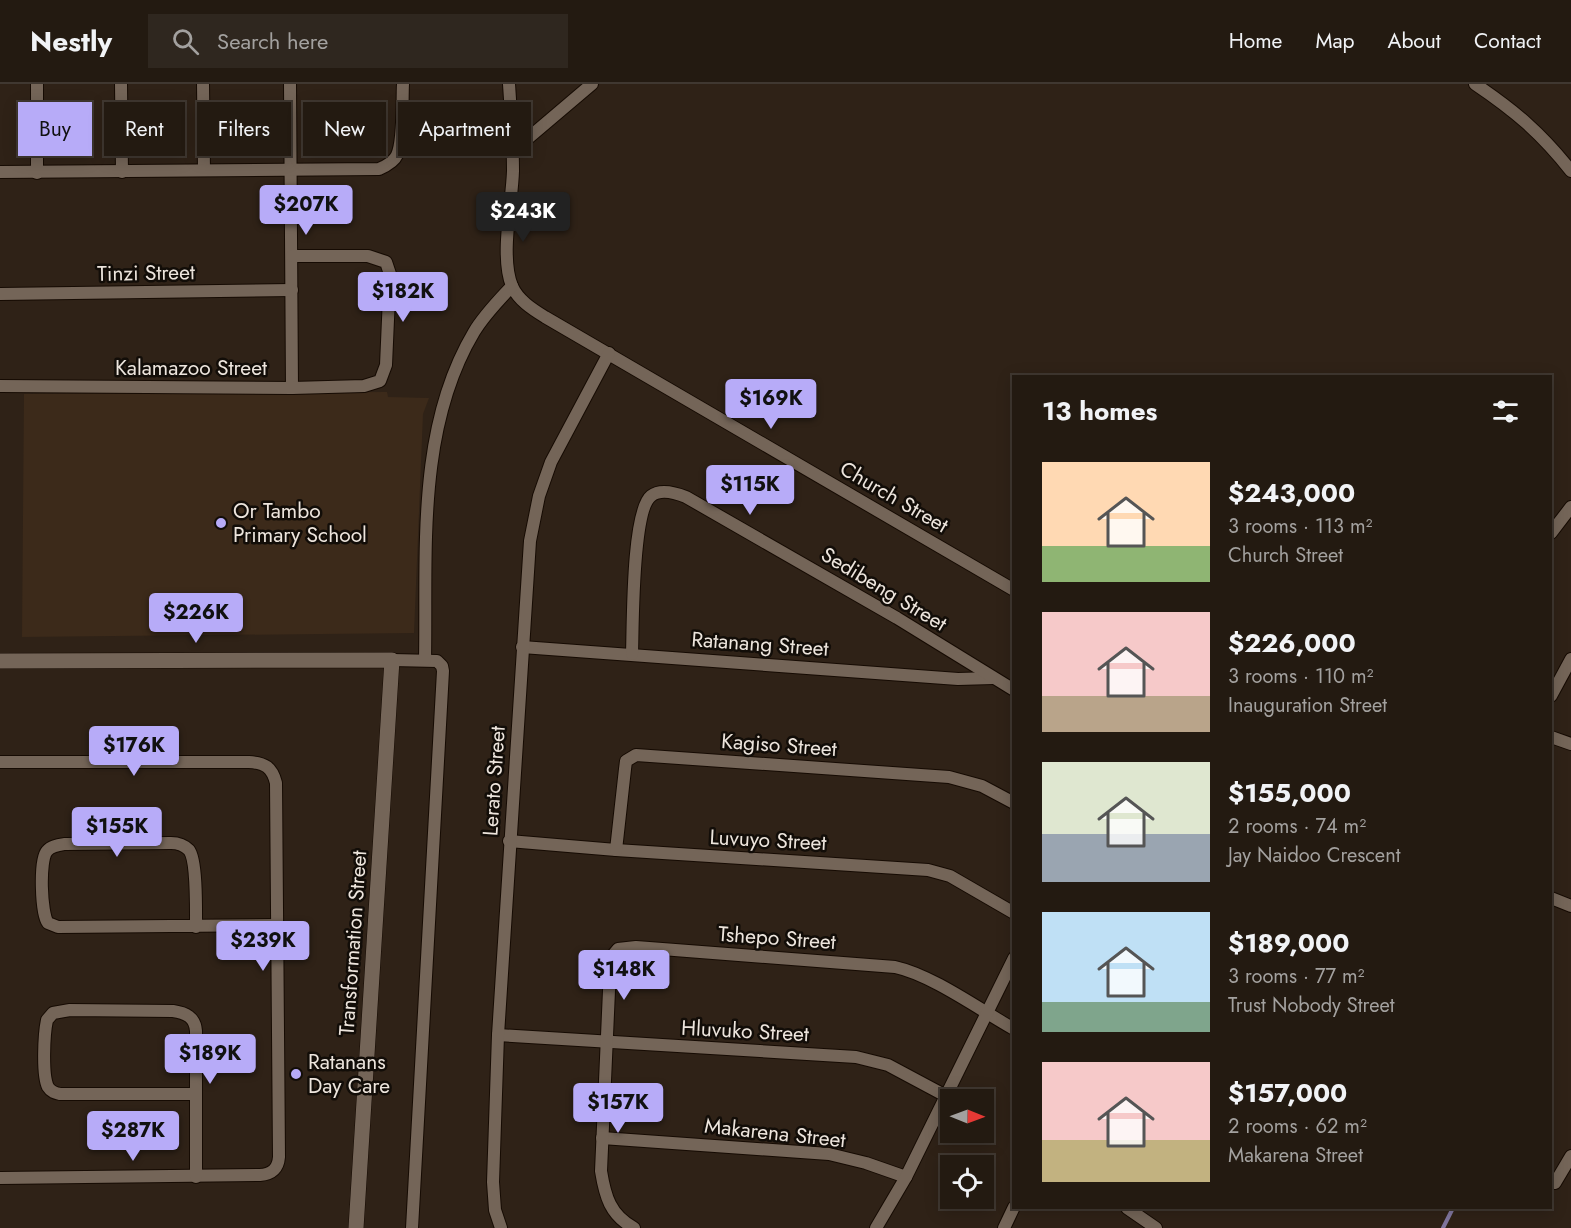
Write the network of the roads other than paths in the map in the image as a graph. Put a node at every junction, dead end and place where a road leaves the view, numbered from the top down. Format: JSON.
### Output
{"nodes":[{"id":1,"x":37,"y":84,"type":"edge"},
{"id":2,"x":121,"y":84,"type":"edge"},
{"id":3,"x":203,"y":84,"type":"edge"},
{"id":4,"x":290,"y":84,"type":"edge"},
{"id":5,"x":403,"y":84,"type":"edge"},
{"id":6,"x":509,"y":84,"type":"edge"},
{"id":7,"x":592,"y":84,"type":"edge"},
{"id":8,"x":1475,"y":84,"type":"edge"},
{"id":9,"x":510,"y":102,"type":"edge"},
{"id":10,"x":531,"y":136,"type":"edge"},
{"id":11,"x":513,"y":156,"type":"edge"},
{"id":12,"x":204,"y":170,"type":"junction"},
{"id":13,"x":291,"y":170,"type":"junction"},
{"id":14,"x":1571,"y":171,"type":"edge"},
{"id":15,"x":0,"y":172,"type":"edge"},
{"id":16,"x":123,"y":172,"type":"junction"},
{"id":17,"x":37,"y":173,"type":"junction"},
{"id":18,"x":292,"y":256,"type":"junction"},
{"id":19,"x":513,"y":286,"type":"junction"},
{"id":20,"x":292,"y":290,"type":"junction"},
{"id":21,"x":0,"y":294,"type":"edge"},
{"id":22,"x":609,"y":353,"type":"junction"},
{"id":23,"x":0,"y":386,"type":"edge"},
{"id":24,"x":292,"y":388,"type":"junction"},
{"id":25,"x":1571,"y":507,"type":"edge"},
{"id":26,"x":1552,"y":532,"type":"edge"},
{"id":27,"x":1012,"y":589,"type":"edge"},
{"id":28,"x":522,"y":647,"type":"junction"},
{"id":29,"x":632,"y":654,"type":"junction"},
{"id":30,"x":1571,"y":658,"type":"edge"},
{"id":31,"x":392,"y":660,"type":"junction"},
{"id":32,"x":0,"y":661,"type":"edge"},
{"id":33,"x":431,"y":661,"type":"junction"},
{"id":34,"x":994,"y":678,"type":"junction"},
{"id":35,"x":1012,"y":689,"type":"edge"},
{"id":36,"x":1552,"y":694,"type":"edge"},
{"id":37,"x":1552,"y":737,"type":"edge"},
{"id":38,"x":1571,"y":744,"type":"edge"},
{"id":39,"x":0,"y":762,"type":"edge"},
{"id":40,"x":1012,"y":802,"type":"edge"},
{"id":41,"x":509,"y":841,"type":"junction"},
{"id":42,"x":616,"y":850,"type":"junction"},
{"id":43,"x":1552,"y":898,"type":"edge"},
{"id":44,"x":1571,"y":906,"type":"edge"},
{"id":45,"x":1012,"y":912,"type":"edge"},
{"id":46,"x":278,"y":925,"type":"junction"},
{"id":47,"x":196,"y":927,"type":"junction"},
{"id":48,"x":1012,"y":962,"type":"edge"},
{"id":49,"x":987,"y":1014,"type":"junction"},
{"id":50,"x":1012,"y":1028,"type":"edge"},
{"id":51,"x":498,"y":1035,"type":"junction"},
{"id":52,"x":608,"y":1042,"type":"junction"},
{"id":53,"x":950,"y":1089,"type":"edge"},
{"id":54,"x":940,"y":1093,"type":"edge"},
{"id":55,"x":195,"y":1094,"type":"junction"},
{"id":56,"x":940,"y":1108,"type":"edge"},
{"id":57,"x":602,"y":1138,"type":"junction"},
{"id":58,"x":1571,"y":1156,"type":"edge"},
{"id":59,"x":196,"y":1176,"type":"junction"},
{"id":60,"x":906,"y":1177,"type":"junction"},
{"id":61,"x":0,"y":1178,"type":"edge"},
{"id":62,"x":1555,"y":1183,"type":"dead end"},
{"id":63,"x":1013,"y":1209,"type":"edge"},
{"id":64,"x":1128,"y":1209,"type":"edge"},
{"id":65,"x":356,"y":1228,"type":"edge"},
{"id":66,"x":412,"y":1228,"type":"edge"},
{"id":67,"x":501,"y":1228,"type":"edge"},
{"id":68,"x":634,"y":1228,"type":"edge"},
{"id":69,"x":876,"y":1228,"type":"edge"},
{"id":70,"x":1004,"y":1228,"type":"edge"},
{"id":71,"x":1156,"y":1228,"type":"edge"}],
"edges":[{"from":1,"to":17,"type":"street"},
{"from":2,"to":16,"type":"street"},
{"from":3,"to":12,"type":"street"},
{"from":4,"to":13,"type":"street"},
{"from":5,"to":13,"type":"street"},
{"from":6,"to":9,"type":"street"},
{"from":7,"to":10,"type":"street"},
{"from":8,"to":14,"type":"street"},
{"from":11,"to":19,"type":"street"},
{"from":12,"to":13,"type":"street"},
{"from":12,"to":16,"type":"street"},
{"from":13,"to":18,"type":"street"},
{"from":15,"to":17,"type":"street"},
{"from":16,"to":17,"type":"street"},
{"from":18,"to":20,"type":"street"},
{"from":18,"to":24,"type":"street","name":"Kalamazoo Street"},
{"from":19,"to":22,"type":"street","name":"Church Street"},
{"from":19,"to":33,"type":"street"},
{"from":20,"to":21,"type":"street","name":"Tinzi Street"},
{"from":20,"to":24,"type":"street"},
{"from":22,"to":27,"type":"street","name":"Church Street"},
{"from":22,"to":28,"type":"street","name":"Lerato Street"},
{"from":23,"to":24,"type":"street","name":"Kalamazoo Street"},
{"from":25,"to":26,"type":"street"},
{"from":28,"to":29,"type":"street","name":"Ratanang Street"},
{"from":28,"to":41,"type":"street","name":"Lerato Street"},
{"from":29,"to":34,"type":"street","name":"Ratanang Street"},
{"from":29,"to":34,"type":"street","name":"Sedibeng Street"},
{"from":30,"to":36,"type":"street"},
{"from":31,"to":32,"type":"street"},
{"from":31,"to":33,"type":"street"},
{"from":31,"to":65,"type":"street","name":"Transformation Street"},
{"from":33,"to":66,"type":"street"},
{"from":34,"to":35,"type":"street","name":"Sedibeng Street"},
{"from":37,"to":38,"type":"street"},
{"from":39,"to":46,"type":"street"},
{"from":40,"to":42,"type":"street","name":"Kagiso Street"},
{"from":41,"to":42,"type":"street","name":"Luvuyo Street"},
{"from":41,"to":51,"type":"street","name":"Lerato Street"},
{"from":42,"to":45,"type":"street","name":"Luvuyo Street"},
{"from":43,"to":44,"type":"street"},
{"from":46,"to":47,"type":"street"},
{"from":46,"to":59,"type":"street"},
{"from":47,"to":47,"type":"street"},
{"from":48,"to":49,"type":"street"},
{"from":49,"to":50,"type":"street","name":"Tshepo Street"},
{"from":49,"to":52,"type":"street","name":"Tshepo Street"},
{"from":49,"to":53,"type":"street"},
{"from":51,"to":52,"type":"street","name":"Hluvuko Street"},
{"from":51,"to":67,"type":"street","name":"Lerato Street"},
{"from":52,"to":54,"type":"street","name":"Hluvuko Street"},
{"from":52,"to":57,"type":"street"},
{"from":55,"to":55,"type":"street"},
{"from":55,"to":59,"type":"street"},
{"from":56,"to":60,"type":"street"},
{"from":57,"to":60,"type":"street","name":"Makarena Street"},
{"from":57,"to":68,"type":"street"},
{"from":58,"to":62,"type":"street"},
{"from":59,"to":61,"type":"street"},
{"from":60,"to":69,"type":"street"},
{"from":63,"to":70,"type":"street"},
{"from":64,"to":71,"type":"street"}]}
